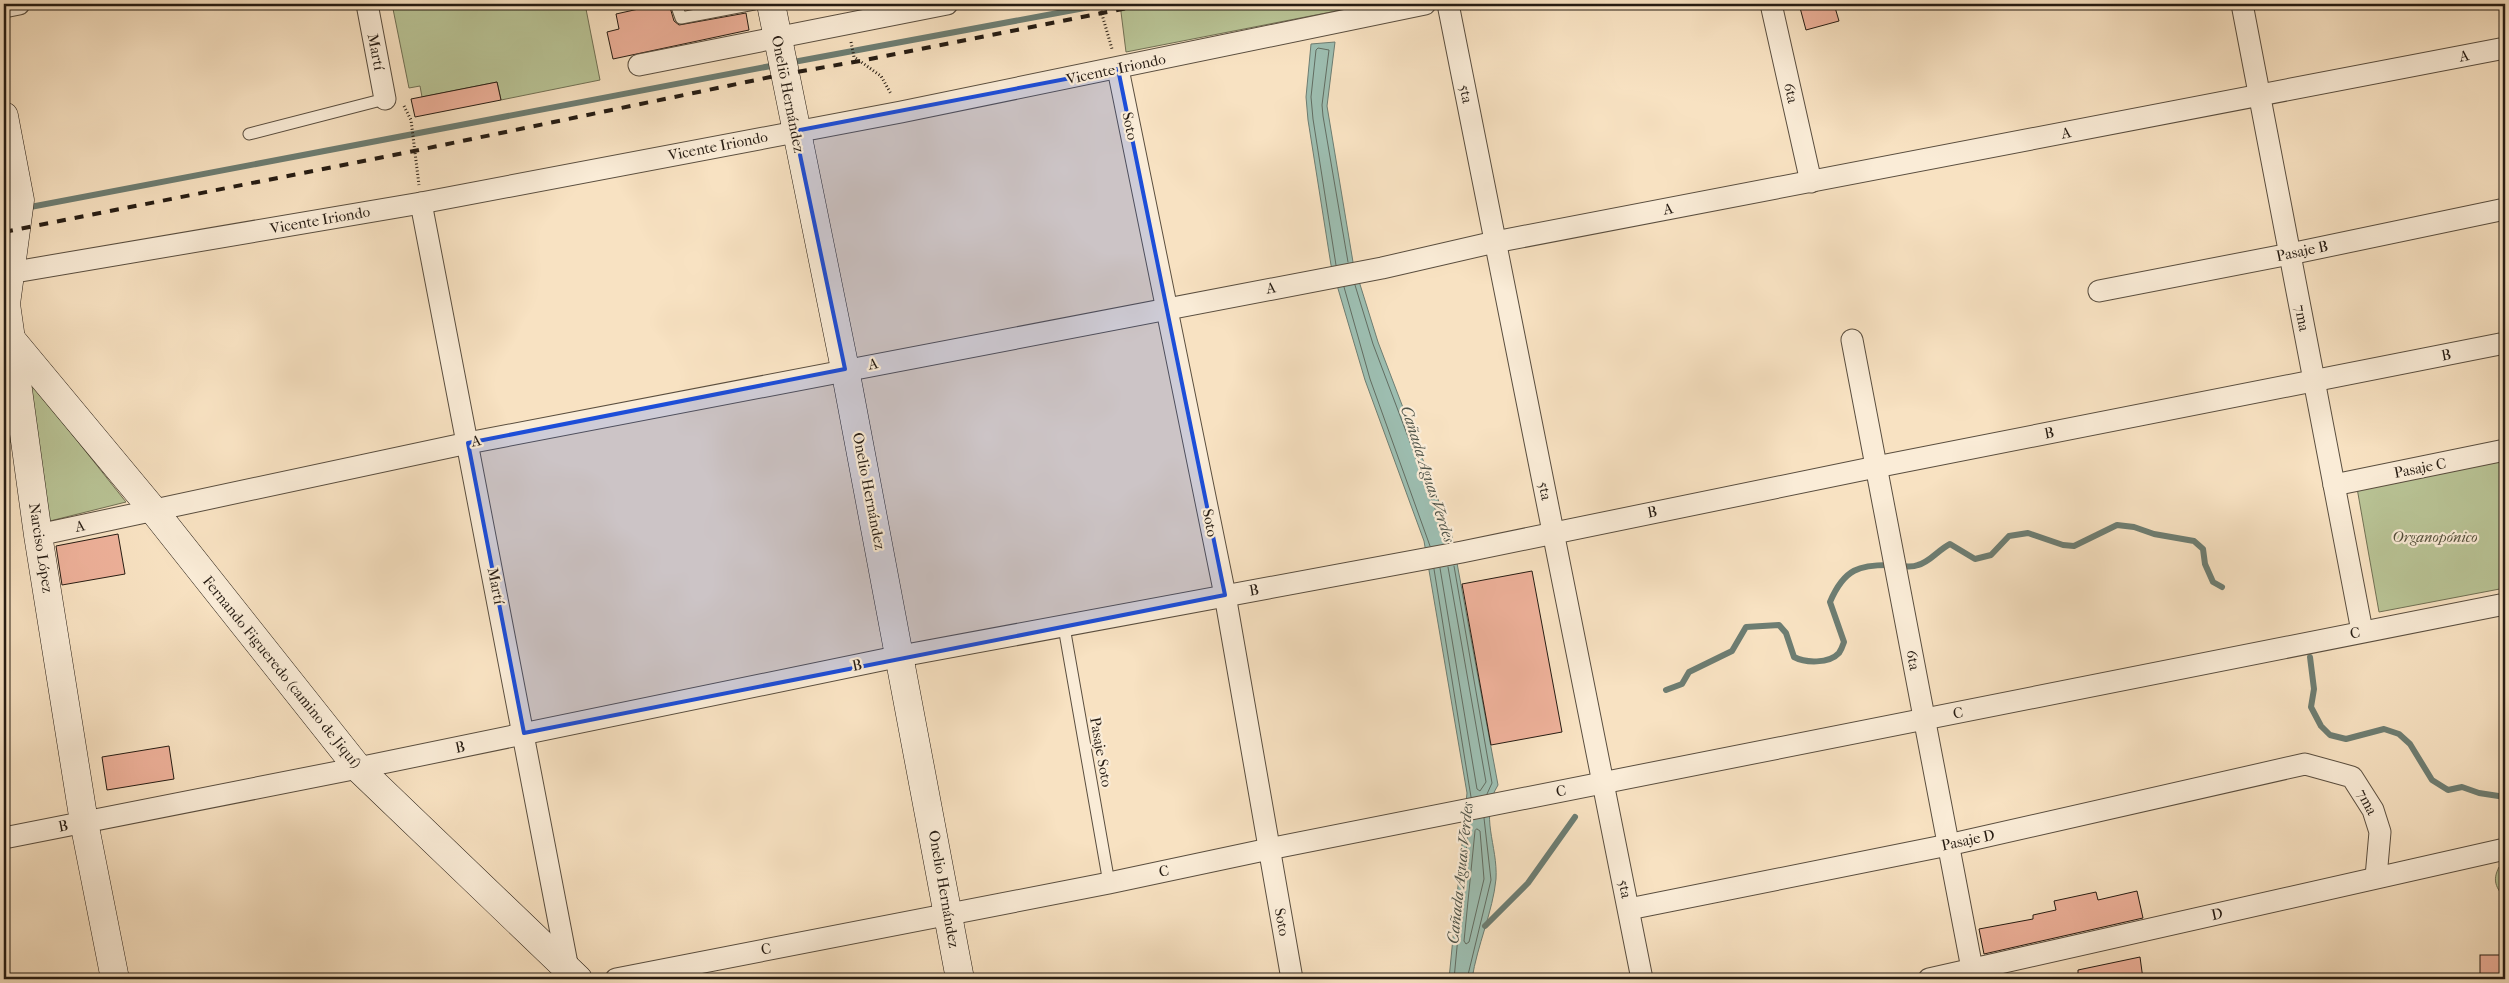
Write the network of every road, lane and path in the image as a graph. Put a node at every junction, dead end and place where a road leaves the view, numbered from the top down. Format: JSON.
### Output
{"nodes":[{"id":1,"x":19,"y":4,"type":"edge"},
{"id":2,"x":367,"y":4,"type":"edge"},
{"id":3,"x":676,"y":4,"type":"edge"},
{"id":4,"x":754,"y":4,"type":"edge"},
{"id":5,"x":771,"y":4,"type":"edge"},
{"id":6,"x":947,"y":4,"type":"edge"},
{"id":7,"x":1425,"y":4,"type":"edge"},
{"id":8,"x":1448,"y":4,"type":"edge"},
{"id":9,"x":1771,"y":4,"type":"edge"},
{"id":10,"x":2242,"y":4,"type":"edge"},
{"id":11,"x":1099,"y":5,"type":"edge"},
{"id":12,"x":730,"y":6,"type":"edge"},
{"id":13,"x":4,"y":7,"type":"edge"},
{"id":14,"x":852,"y":44,"type":"dead end"},
{"id":15,"x":2505,"y":48,"type":"edge"},
{"id":16,"x":781,"y":52,"type":"junction"},
{"id":17,"x":639,"y":65,"type":"dead end"},
{"id":18,"x":1118,"y":69,"type":"junction"},
{"id":19,"x":2260,"y":97,"type":"junction"},
{"id":20,"x":385,"y":100,"type":"joint"},
{"id":21,"x":901,"y":112,"type":"junction"},
{"id":22,"x":4,"y":116,"type":"edge"},
{"id":23,"x":411,"y":120,"type":"dead end"},
{"id":24,"x":795,"y":132,"type":"junction"},
{"id":25,"x":248,"y":134,"type":"dead end"},
{"id":26,"x":1811,"y":182,"type":"junction"},
{"id":27,"x":421,"y":202,"type":"junction"},
{"id":28,"x":2505,"y":209,"type":"edge"},
{"id":29,"x":1496,"y":242,"type":"junction"},
{"id":30,"x":2290,"y":254,"type":"junction"},
{"id":31,"x":9,"y":272,"type":"junction"},
{"id":32,"x":2099,"y":291,"type":"dead end"},
{"id":33,"x":5,"y":304,"type":"edge"},
{"id":34,"x":1168,"y":307,"type":"junction"},
{"id":35,"x":11,"y":340,"type":"junction"},
{"id":36,"x":1852,"y":340,"type":"dead end"},
{"id":37,"x":2505,"y":343,"type":"edge"},
{"id":38,"x":845,"y":369,"type":"junction"},
{"id":39,"x":2314,"y":381,"type":"junction"},
{"id":40,"x":468,"y":443,"type":"junction"},
{"id":41,"x":2505,"y":450,"type":"edge"},
{"id":42,"x":1876,"y":467,"type":"junction"},
{"id":43,"x":2334,"y":485,"type":"junction"},
{"id":44,"x":154,"y":511,"type":"junction"},
{"id":45,"x":1553,"y":532,"type":"junction"},
{"id":46,"x":38,"y":535,"type":"junction"},
{"id":47,"x":1225,"y":595,"type":"junction"},
{"id":48,"x":2505,"y":604,"type":"edge"},
{"id":49,"x":1064,"y":627,"type":"junction"},
{"id":50,"x":2362,"y":632,"type":"junction"},
{"id":51,"x":901,"y":656,"type":"junction"},
{"id":52,"x":1924,"y":719,"type":"junction"},
{"id":53,"x":524,"y":733,"type":"junction"},
{"id":54,"x":2305,"y":764,"type":"joint"},
{"id":55,"x":358,"y":768,"type":"junction"},
{"id":56,"x":1604,"y":782,"type":"junction"},
{"id":57,"x":84,"y":822,"type":"junction"},
{"id":58,"x":4,"y":838,"type":"edge"},
{"id":59,"x":1948,"y":845,"type":"junction"},
{"id":60,"x":1269,"y":849,"type":"junction"},
{"id":61,"x":2505,"y":849,"type":"edge"},
{"id":62,"x":2376,"y":877,"type":"junction"},
{"id":63,"x":1109,"y":883,"type":"junction"},
{"id":64,"x":1629,"y":909,"type":"junction"},
{"id":65,"x":948,"y":913,"type":"junction"},
{"id":66,"x":574,"y":974,"type":"edge"},
{"id":67,"x":1973,"y":975,"type":"edge"},
{"id":68,"x":115,"y":979,"type":"edge"},
{"id":69,"x":616,"y":979,"type":"edge"},
{"id":70,"x":960,"y":979,"type":"edge"},
{"id":71,"x":1292,"y":979,"type":"edge"},
{"id":72,"x":1642,"y":979,"type":"edge"},
{"id":73,"x":1930,"y":979,"type":"edge"}],
"edges":[{"from":1,"to":13,"type":"street"},
{"from":2,"to":20,"type":"street","name":"Martí"},
{"from":3,"to":12,"type":"lane"},
{"from":4,"to":12,"type":"lane"},
{"from":5,"to":16,"type":"street","name":"Onelio Hernández"},
{"from":6,"to":16,"type":"street"},
{"from":7,"to":18,"type":"street","name":"Vicente Iriondo"},
{"from":8,"to":29,"type":"street","name":"5ta"},
{"from":9,"to":26,"type":"street","name":"6ta"},
{"from":10,"to":19,"type":"street","name":"7ma"},
{"from":11,"to":18,"type":"path"},
{"from":14,"to":21,"type":"path"},
{"from":15,"to":19,"type":"street","name":"A"},
{"from":16,"to":17,"type":"street"},
{"from":16,"to":24,"type":"street","name":"Onelio Hernández"},
{"from":18,"to":21,"type":"street","name":"Vicente Iriondo"},
{"from":18,"to":34,"type":"street","name":"Soto"},
{"from":19,"to":26,"type":"street","name":"A"},
{"from":19,"to":30,"type":"street","name":"7ma"},
{"from":20,"to":25,"type":"lane"},
{"from":21,"to":24,"type":"street","name":"Vicente Iriondo"},
{"from":22,"to":31,"type":"street","name":"Narciso López"},
{"from":23,"to":27,"type":"path"},
{"from":24,"to":27,"type":"street","name":"Vicente Iriondo"},
{"from":24,"to":38,"type":"street","name":"Onelio Hernández"},
{"from":26,"to":29,"type":"street","name":"A"},
{"from":27,"to":31,"type":"street","name":"Vicente Iriondo"},
{"from":27,"to":40,"type":"street","name":"Martí"},
{"from":28,"to":30,"type":"street","name":"Pasaje B"},
{"from":29,"to":34,"type":"street","name":"A"},
{"from":29,"to":45,"type":"street","name":"5ta"},
{"from":30,"to":32,"type":"street","name":"Pasaje B"},
{"from":30,"to":39,"type":"street","name":"7ma"},
{"from":31,"to":33,"type":"street","name":"Narciso López"},
{"from":33,"to":35,"type":"street","name":"Narciso López"},
{"from":34,"to":38,"type":"street","name":"A"},
{"from":34,"to":47,"type":"street","name":"Soto"},
{"from":35,"to":44,"type":"street","name":"Fernando Figueredo (camino de Jiquí)"},
{"from":35,"to":46,"type":"street","name":"Narciso López"},
{"from":36,"to":42,"type":"street","name":"6ta"},
{"from":37,"to":39,"type":"street","name":"B"},
{"from":38,"to":40,"type":"street","name":"A"},
{"from":38,"to":51,"type":"street","name":"Onelio Hernández"},
{"from":39,"to":42,"type":"street","name":"B"},
{"from":39,"to":43,"type":"street","name":"7ma"},
{"from":40,"to":44,"type":"street","name":"A"},
{"from":40,"to":53,"type":"street","name":"Martí"},
{"from":41,"to":43,"type":"street","name":"Pasaje C"},
{"from":42,"to":45,"type":"street","name":"B"},
{"from":42,"to":52,"type":"street","name":"6ta"},
{"from":43,"to":50,"type":"street","name":"7ma"},
{"from":44,"to":46,"type":"street","name":"A"},
{"from":44,"to":55,"type":"street","name":"Fernando Figueredo (camino de Jiquí)"},
{"from":45,"to":47,"type":"street","name":"B"},
{"from":45,"to":56,"type":"street","name":"5ta"},
{"from":46,"to":57,"type":"street","name":"Narciso López"},
{"from":47,"to":49,"type":"street","name":"B"},
{"from":47,"to":60,"type":"street","name":"Soto"},
{"from":48,"to":50,"type":"street","name":"C"},
{"from":49,"to":51,"type":"street","name":"B"},
{"from":49,"to":63,"type":"lane","name":"Pasaje Soto"},
{"from":50,"to":52,"type":"street","name":"C"},
{"from":51,"to":53,"type":"street","name":"B"},
{"from":51,"to":65,"type":"street","name":"Onelio Hernández"},
{"from":52,"to":56,"type":"street","name":"C"},
{"from":52,"to":59,"type":"street","name":"6ta"},
{"from":53,"to":55,"type":"street","name":"B"},
{"from":53,"to":66,"type":"street","name":"Martí"},
{"from":54,"to":59,"type":"street","name":"Pasaje D"},
{"from":54,"to":62,"type":"street","name":"7ma"},
{"from":55,"to":57,"type":"street","name":"B"},
{"from":55,"to":66,"type":"street","name":"Fernando Figueredo (camino de Jiquí)"},
{"from":56,"to":60,"type":"street","name":"C"},
{"from":56,"to":64,"type":"street","name":"5ta"},
{"from":57,"to":58,"type":"street","name":"B"},
{"from":57,"to":68,"type":"street","name":"Narciso López"},
{"from":59,"to":64,"type":"street","name":"Pasaje D"},
{"from":59,"to":67,"type":"street","name":"6ta"},
{"from":60,"to":63,"type":"street","name":"C"},
{"from":60,"to":71,"type":"street","name":"Soto"},
{"from":61,"to":62,"type":"street","name":"D"},
{"from":62,"to":67,"type":"street","name":"D"},
{"from":63,"to":65,"type":"street","name":"C"},
{"from":64,"to":72,"type":"street","name":"5ta"},
{"from":65,"to":69,"type":"street","name":"C"},
{"from":65,"to":70,"type":"street","name":"Onelio Hernández"},
{"from":67,"to":73,"type":"street","name":"D"}]}
